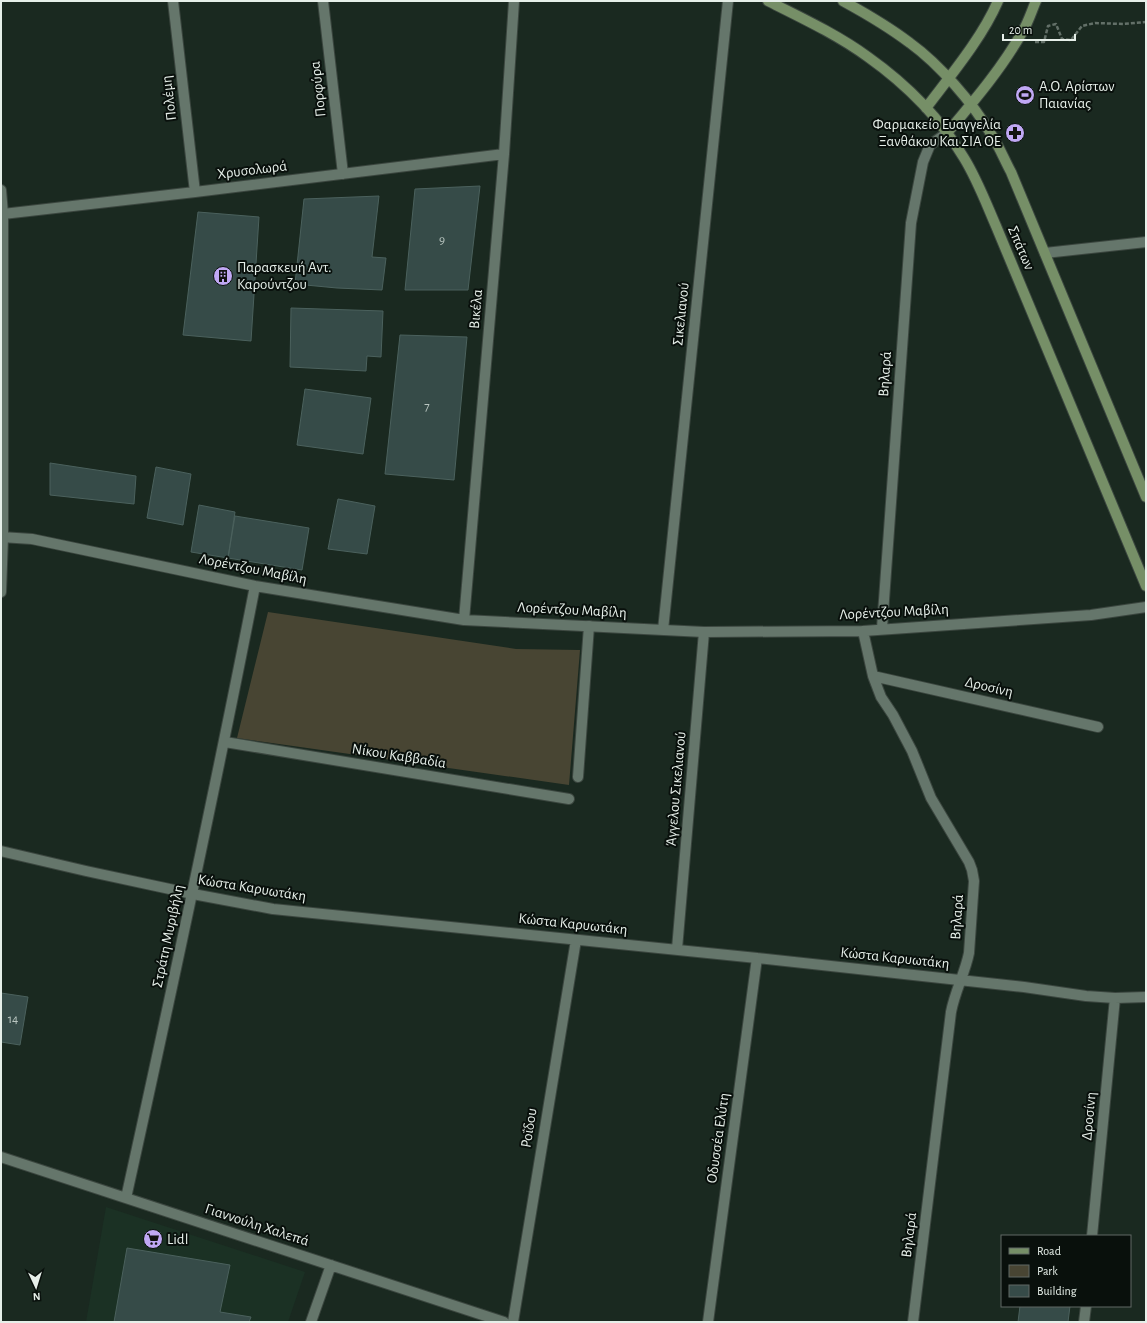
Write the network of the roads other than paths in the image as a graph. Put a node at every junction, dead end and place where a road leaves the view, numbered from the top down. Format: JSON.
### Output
{"nodes":[{"id":1,"x":173,"y":1,"type":"edge"},
{"id":2,"x":324,"y":1,"type":"edge"},
{"id":3,"x":514,"y":1,"type":"edge"},
{"id":4,"x":728,"y":1,"type":"edge"},
{"id":5,"x":768,"y":1,"type":"edge"},
{"id":6,"x":843,"y":1,"type":"edge"},
{"id":7,"x":998,"y":1,"type":"edge"},
{"id":8,"x":1036,"y":1,"type":"edge"},
{"id":9,"x":948,"y":78,"type":"junction"},
{"id":10,"x":971,"y":104,"type":"junction"},
{"id":11,"x":926,"y":108,"type":"junction"},
{"id":12,"x":947,"y":133,"type":"junction"},
{"id":13,"x":504,"y":154,"type":"junction"},
{"id":14,"x":343,"y":174,"type":"junction"},
{"id":15,"x":1,"y":190,"type":"edge"},
{"id":16,"x":195,"y":192,"type":"junction"},
{"id":17,"x":3,"y":214,"type":"junction"},
{"id":18,"x":1146,"y":242,"type":"edge"},
{"id":19,"x":1045,"y":253,"type":"junction"},
{"id":20,"x":2,"y":361,"type":"edge"},
{"id":21,"x":1144,"y":486,"type":"edge"},
{"id":22,"x":1146,"y":497,"type":"edge"},
{"id":23,"x":2,"y":537,"type":"edge"},
{"id":24,"x":255,"y":586,"type":"junction"},
{"id":25,"x":1146,"y":586,"type":"edge"},
{"id":26,"x":1,"y":592,"type":"edge"},
{"id":27,"x":1146,"y":607,"type":"edge"},
{"id":28,"x":464,"y":620,"type":"junction"},
{"id":29,"x":590,"y":626,"type":"junction"},
{"id":30,"x":882,"y":628,"type":"junction"},
{"id":31,"x":663,"y":630,"type":"junction"},
{"id":32,"x":863,"y":631,"type":"junction"},
{"id":33,"x":704,"y":632,"type":"junction"},
{"id":34,"x":873,"y":676,"type":"junction"},
{"id":35,"x":1098,"y":727,"type":"dead end"},
{"id":36,"x":225,"y":742,"type":"junction"},
{"id":37,"x":578,"y":777,"type":"dead end"},
{"id":38,"x":569,"y":799,"type":"dead end"},
{"id":39,"x":1,"y":851,"type":"edge"},
{"id":40,"x":193,"y":894,"type":"junction"},
{"id":41,"x":576,"y":940,"type":"junction"},
{"id":42,"x":677,"y":949,"type":"junction"},
{"id":43,"x":757,"y":958,"type":"junction"},
{"id":44,"x":960,"y":980,"type":"junction"},
{"id":45,"x":1146,"y":997,"type":"edge"},
{"id":46,"x":1115,"y":998,"type":"junction"},
{"id":47,"x":1,"y":1157,"type":"edge"},
{"id":48,"x":126,"y":1198,"type":"junction"},
{"id":49,"x":1092,"y":1235,"type":"edge"},
{"id":50,"x":331,"y":1265,"type":"junction"},
{"id":51,"x":1086,"y":1307,"type":"edge"},
{"id":52,"x":311,"y":1322,"type":"edge"},
{"id":53,"x":504,"y":1322,"type":"edge"},
{"id":54,"x":512,"y":1322,"type":"edge"},
{"id":55,"x":708,"y":1322,"type":"edge"},
{"id":56,"x":913,"y":1322,"type":"edge"},
{"id":57,"x":1084,"y":1322,"type":"edge"}],
"edges":[{"from":1,"to":16,"type":"street","name":"Πολέμη"},
{"from":2,"to":14,"type":"street","name":"Πορφύρα"},
{"from":3,"to":13,"type":"street","name":"Βικέλα"},
{"from":4,"to":31,"type":"street","name":"Σικελιανού"},
{"from":5,"to":11,"type":"main road","name":"Σπάτων"},
{"from":6,"to":9,"type":"main road","name":"Σπάτων"},
{"from":7,"to":9,"type":"main road"},
{"from":8,"to":10,"type":"main road"},
{"from":9,"to":10,"type":"main road","name":"Σπάτων"},
{"from":9,"to":11,"type":"main road"},
{"from":10,"to":12,"type":"main road"},
{"from":10,"to":19,"type":"main road","name":"Σπάτων"},
{"from":11,"to":12,"type":"main road","name":"Σπάτων"},
{"from":12,"to":25,"type":"main road","name":"Σπάτων"},
{"from":12,"to":30,"type":"street","name":"Βηλαρά"},
{"from":13,"to":14,"type":"street","name":"Χρυσολωρά"},
{"from":13,"to":28,"type":"street","name":"Βικέλα"},
{"from":14,"to":16,"type":"street","name":"Χρυσολωρά"},
{"from":15,"to":17,"type":"street"},
{"from":16,"to":17,"type":"street","name":"Χρυσολωρά"},
{"from":17,"to":20,"type":"street"},
{"from":18,"to":19,"type":"street"},
{"from":19,"to":21,"type":"main road","name":"Σπάτων"},
{"from":20,"to":23,"type":"street"},
{"from":21,"to":22,"type":"main road","name":"Σπάτων"},
{"from":23,"to":24,"type":"street","name":"Λορέντζου Μαβίλη"},
{"from":23,"to":26,"type":"street"},
{"from":24,"to":28,"type":"street","name":"Λορέντζου Μαβίλη"},
{"from":24,"to":36,"type":"street","name":"Στράτη Μυριβήλη"},
{"from":27,"to":30,"type":"street","name":"Λορέντζου Μαβίλη"},
{"from":28,"to":29,"type":"street","name":"Λορέντζου Μαβίλη"},
{"from":29,"to":31,"type":"street","name":"Λορέντζου Μαβίλη"},
{"from":29,"to":37,"type":"street"},
{"from":30,"to":32,"type":"street","name":"Λορέντζου Μαβίλη"},
{"from":31,"to":33,"type":"street","name":"Λορέντζου Μαβίλη"},
{"from":32,"to":33,"type":"street","name":"Λορέντζου Μαβίλη"},
{"from":32,"to":34,"type":"street","name":"Βηλαρά"},
{"from":33,"to":42,"type":"street","name":"Άγγελου Σικελιανού"},
{"from":34,"to":35,"type":"street","name":"Δροσίνη"},
{"from":34,"to":44,"type":"street","name":"Βηλαρά"},
{"from":36,"to":38,"type":"street","name":"Νίκου Καββαδία"},
{"from":36,"to":40,"type":"street","name":"Στράτη Μυριβήλη"},
{"from":39,"to":40,"type":"street","name":"Κώστα Καρυωτάκη"},
{"from":40,"to":41,"type":"street","name":"Κώστα Καρυωτάκη"},
{"from":40,"to":48,"type":"street","name":"Στράτη Μυριβήλη"},
{"from":41,"to":42,"type":"street","name":"Κώστα Καρυωτάκη"},
{"from":41,"to":54,"type":"street","name":"Ροΐδου"},
{"from":42,"to":43,"type":"street","name":"Κώστα Καρυωτάκη"},
{"from":43,"to":44,"type":"street","name":"Κώστα Καρυωτάκη"},
{"from":43,"to":55,"type":"street","name":"Οδυσσέα Ελύτη"},
{"from":44,"to":46,"type":"street","name":"Κώστα Καρυωτάκη"},
{"from":44,"to":56,"type":"street","name":"Βηλαρά"},
{"from":45,"to":46,"type":"street","name":"Κώστα Καρυωτάκη"},
{"from":46,"to":49,"type":"street","name":"Δροσίνη"},
{"from":47,"to":48,"type":"street","name":"Γιαννούλη Χαλεπά"},
{"from":48,"to":50,"type":"street","name":"Γιαννούλη Χαλεπά"},
{"from":50,"to":52,"type":"street"},
{"from":50,"to":53,"type":"street","name":"Γιαννούλη Χαλεπά"},
{"from":51,"to":57,"type":"street"}]}
